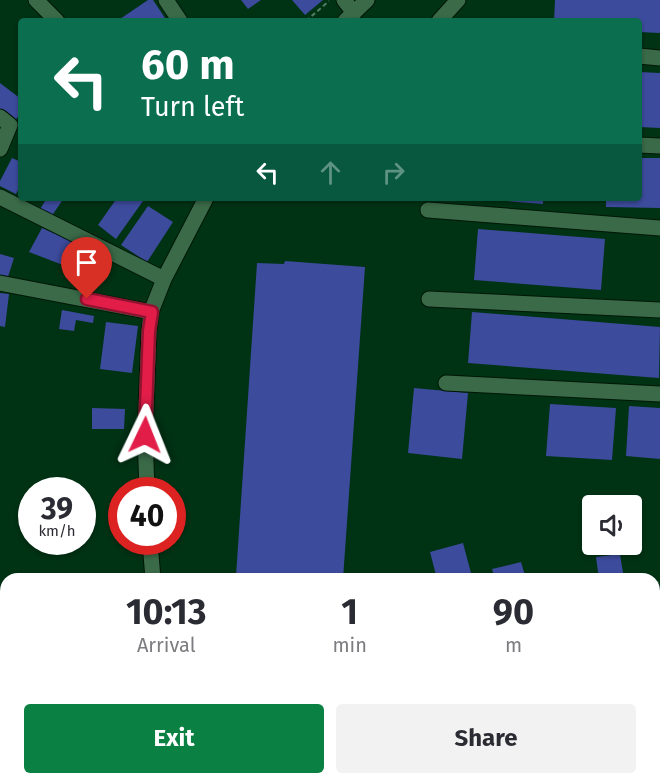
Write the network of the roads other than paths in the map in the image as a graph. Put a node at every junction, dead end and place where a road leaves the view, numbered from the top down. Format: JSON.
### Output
{"nodes":[{"id":1,"x":36,"y":0,"type":"edge"},
{"id":2,"x":166,"y":0,"type":"edge"},
{"id":3,"x":344,"y":0,"type":"edge"},
{"id":4,"x":368,"y":0,"type":"edge"},
{"id":5,"x":458,"y":0,"type":"edge"},
{"id":6,"x":350,"y":17,"type":"edge"},
{"id":7,"x":54,"y":18,"type":"edge"},
{"id":8,"x":178,"y":18,"type":"edge"},
{"id":9,"x":442,"y":18,"type":"edge"},
{"id":10,"x":642,"y":56,"type":"edge"},
{"id":11,"x":660,"y":58,"type":"edge"},
{"id":12,"x":0,"y":117,"type":"edge"},
{"id":13,"x":642,"y":145,"type":"edge"},
{"id":14,"x":660,"y":146,"type":"edge"},
{"id":15,"x":0,"y":149,"type":"edge"},
{"id":16,"x":0,"y":197,"type":"edge"},
{"id":17,"x":204,"y":201,"type":"edge"},
{"id":18,"x":428,"y":210,"type":"dead end"},
{"id":19,"x":660,"y":228,"type":"edge"},
{"id":20,"x":164,"y":279,"type":"junction"},
{"id":21,"x":0,"y":283,"type":"edge"},
{"id":22,"x":429,"y":299,"type":"dead end"},
{"id":23,"x":660,"y":310,"type":"edge"},
{"id":24,"x":152,"y":312,"type":"junction"},
{"id":25,"x":446,"y":383,"type":"dead end"},
{"id":26,"x":660,"y":394,"type":"edge"},
{"id":27,"x":147,"y":477,"type":"edge"},
{"id":28,"x":151,"y":555,"type":"edge"},
{"id":29,"x":153,"y":573,"type":"edge"}],
"edges":[{"from":1,"to":7,"type":"street"},
{"from":2,"to":8,"type":"street"},
{"from":3,"to":6,"type":"street"},
{"from":4,"to":6,"type":"street"},
{"from":5,"to":9,"type":"street"},
{"from":10,"to":11,"type":"street"},
{"from":12,"to":15,"type":"street"},
{"from":13,"to":14,"type":"street"},
{"from":16,"to":20,"type":"street"},
{"from":17,"to":20,"type":"street"},
{"from":18,"to":19,"type":"street"},
{"from":20,"to":24,"type":"street"},
{"from":21,"to":24,"type":"street"},
{"from":22,"to":23,"type":"street"},
{"from":24,"to":27,"type":"street"},
{"from":25,"to":26,"type":"street"},
{"from":28,"to":29,"type":"street"}]}
